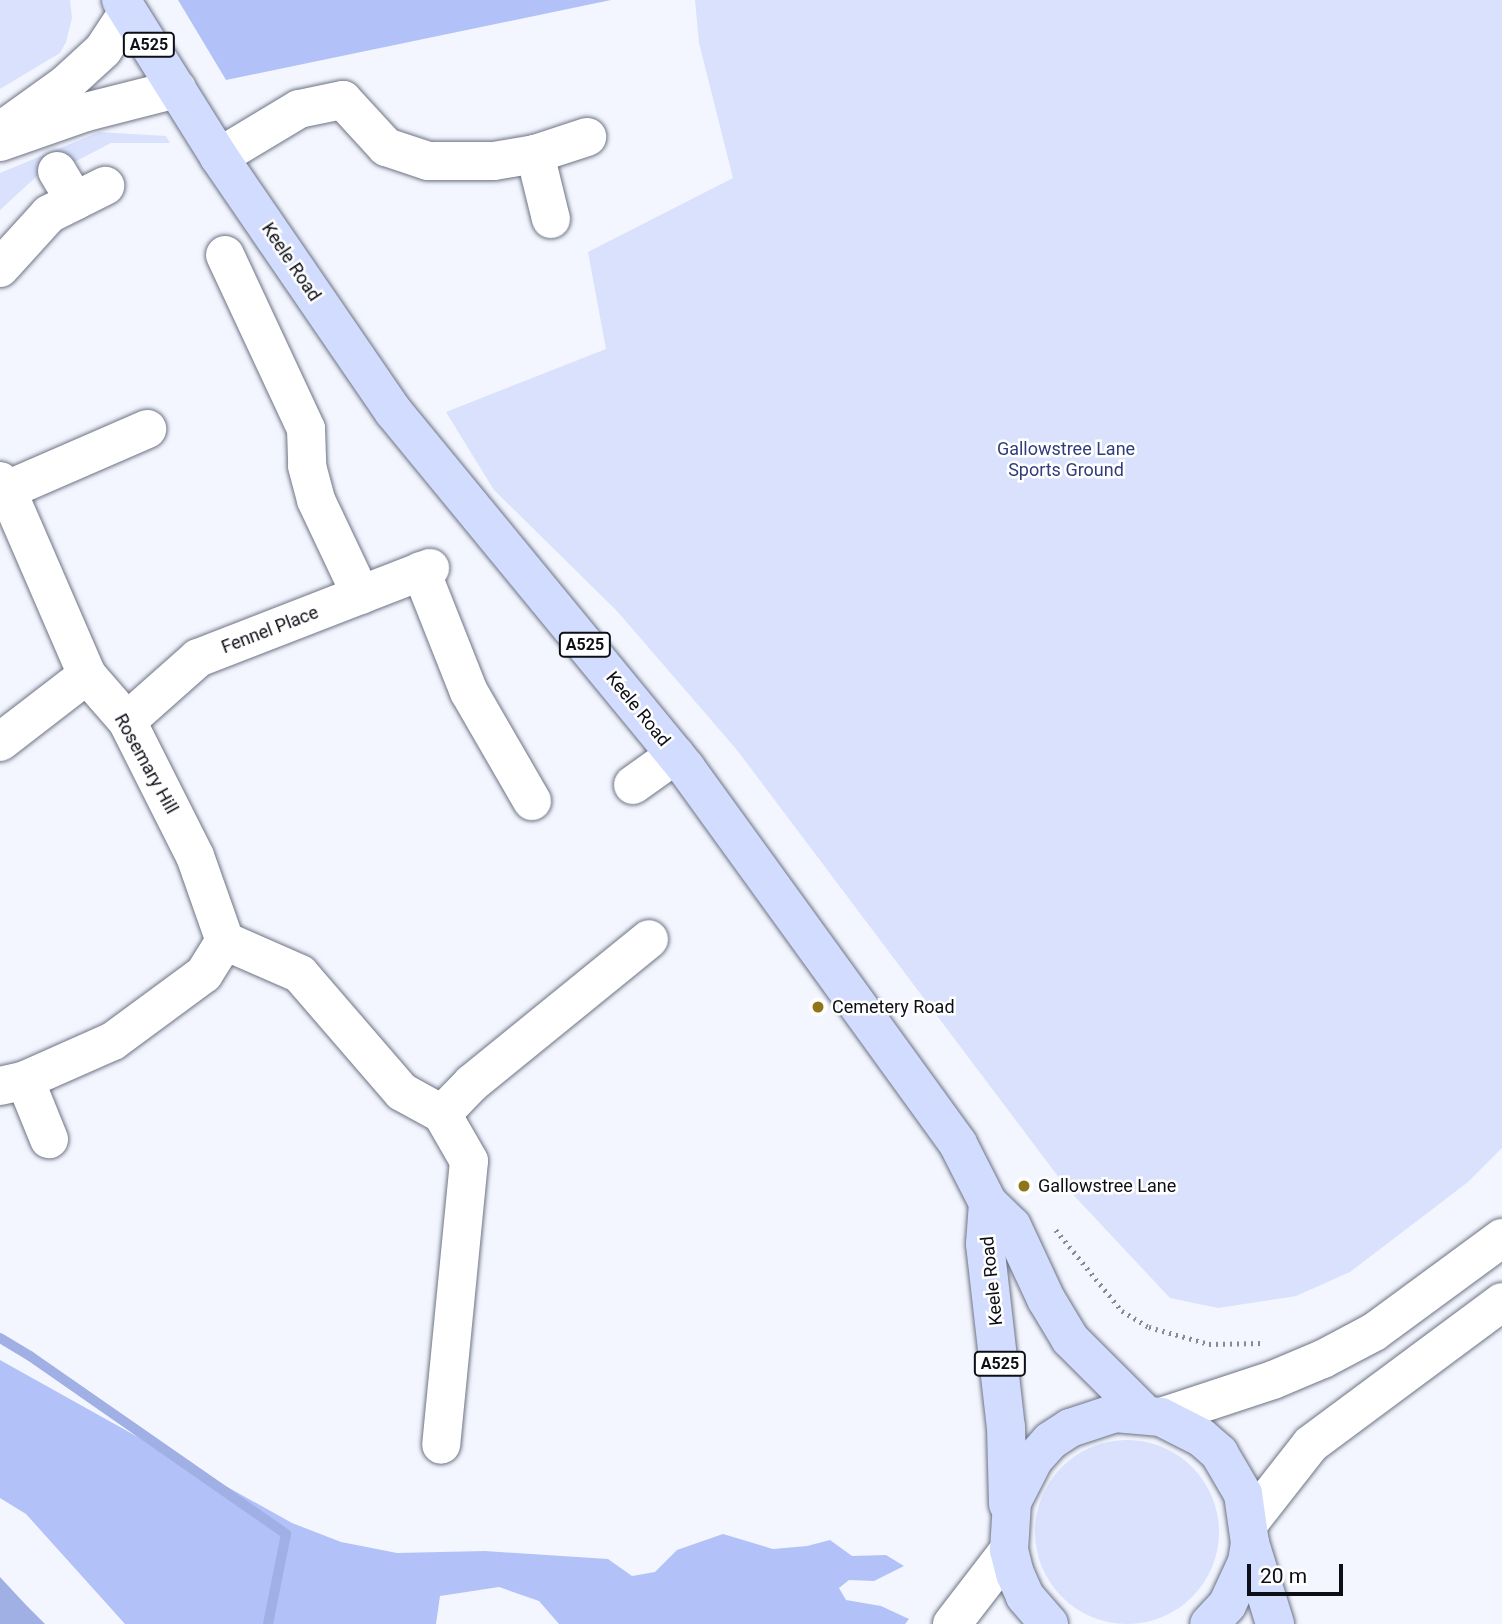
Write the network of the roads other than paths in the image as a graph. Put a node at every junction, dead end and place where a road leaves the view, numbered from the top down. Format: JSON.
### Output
{"nodes":[{"id":1,"x":125,"y":6,"type":"edge"},
{"id":2,"x":177,"y":89,"type":"junction"},
{"id":3,"x":0,"y":131,"type":"edge"},
{"id":4,"x":587,"y":137,"type":"dead end"},
{"id":5,"x":0,"y":142,"type":"edge"},
{"id":6,"x":535,"y":153,"type":"junction"},
{"id":7,"x":219,"y":158,"type":"junction"},
{"id":8,"x":79,"y":186,"type":"dead end"},
{"id":9,"x":551,"y":219,"type":"dead end"},
{"id":10,"x":225,"y":255,"type":"dead end"},
{"id":11,"x":0,"y":268,"type":"edge"},
{"id":12,"x":147,"y":429,"type":"dead end"},
{"id":13,"x":4,"y":485,"type":"edge"},
{"id":14,"x":361,"y":595,"type":"junction"},
{"id":15,"x":87,"y":675,"type":"junction"},
{"id":16,"x":127,"y":721,"type":"junction"},
{"id":17,"x":0,"y":742,"type":"edge"},
{"id":18,"x":676,"y":755,"type":"junction"},
{"id":19,"x":633,"y":785,"type":"dead end"},
{"id":20,"x":531,"y":801,"type":"dead end"},
{"id":21,"x":649,"y":939,"type":"dead end"},
{"id":22,"x":225,"y":941,"type":"junction"},
{"id":23,"x":13,"y":1083,"type":"edge"},
{"id":24,"x":442,"y":1114,"type":"junction"},
{"id":25,"x":49,"y":1139,"type":"dead end"},
{"id":26,"x":988,"y":1203,"type":"junction"},
{"id":27,"x":1502,"y":1238,"type":"edge"},
{"id":28,"x":1502,"y":1302,"type":"edge"},
{"id":29,"x":1153,"y":1415,"type":"junction"},
{"id":30,"x":441,"y":1446,"type":"dead end"},
{"id":31,"x":1250,"y":1533,"type":"junction"},
{"id":32,"x":1009,"y":1538,"type":"junction"},
{"id":33,"x":952,"y":1624,"type":"edge"},
{"id":34,"x":1049,"y":1624,"type":"edge"},
{"id":35,"x":1209,"y":1624,"type":"edge"},
{"id":36,"x":1275,"y":1624,"type":"edge"}],
"edges":[{"from":1,"to":2,"type":"main road","name":"Keele Road","number":"A525"},
{"from":1,"to":3,"type":"street","name":"Keele Road"},
{"from":2,"to":5,"type":"street"},
{"from":2,"to":7,"type":"main road","name":"Keele Road","number":"A525"},
{"from":4,"to":6,"type":"street"},
{"from":6,"to":7,"type":"street"},
{"from":6,"to":9,"type":"street"},
{"from":7,"to":18,"type":"main road","name":"Keele Road","number":"A525"},
{"from":8,"to":11,"type":"street"},
{"from":10,"to":14,"type":"street"},
{"from":12,"to":13,"type":"street"},
{"from":13,"to":15,"type":"street","name":"Rosemary Hill"},
{"from":14,"to":16,"type":"street","name":"Fennel Place"},
{"from":14,"to":20,"type":"street","name":"Fennel Place"},
{"from":15,"to":16,"type":"street","name":"Rosemary Hill"},
{"from":15,"to":17,"type":"street"},
{"from":16,"to":22,"type":"street","name":"Rosemary Hill"},
{"from":18,"to":19,"type":"street"},
{"from":18,"to":26,"type":"main road","name":"Keele Road","number":"A525"},
{"from":21,"to":24,"type":"street"},
{"from":22,"to":23,"type":"street"},
{"from":22,"to":24,"type":"street"},
{"from":23,"to":25,"type":"street"},
{"from":24,"to":30,"type":"street"},
{"from":26,"to":29,"type":"main road","name":"Keele Road","number":"A525"},
{"from":26,"to":32,"type":"main road","name":"Keele Road","number":"A525"},
{"from":27,"to":29,"type":"street"},
{"from":28,"to":31,"type":"street"},
{"from":29,"to":31,"type":"main road"},
{"from":29,"to":32,"type":"main road"},
{"from":31,"to":35,"type":"main road"},
{"from":31,"to":36,"type":"main road"},
{"from":32,"to":33,"type":"street"},
{"from":32,"to":34,"type":"main road"}]}
